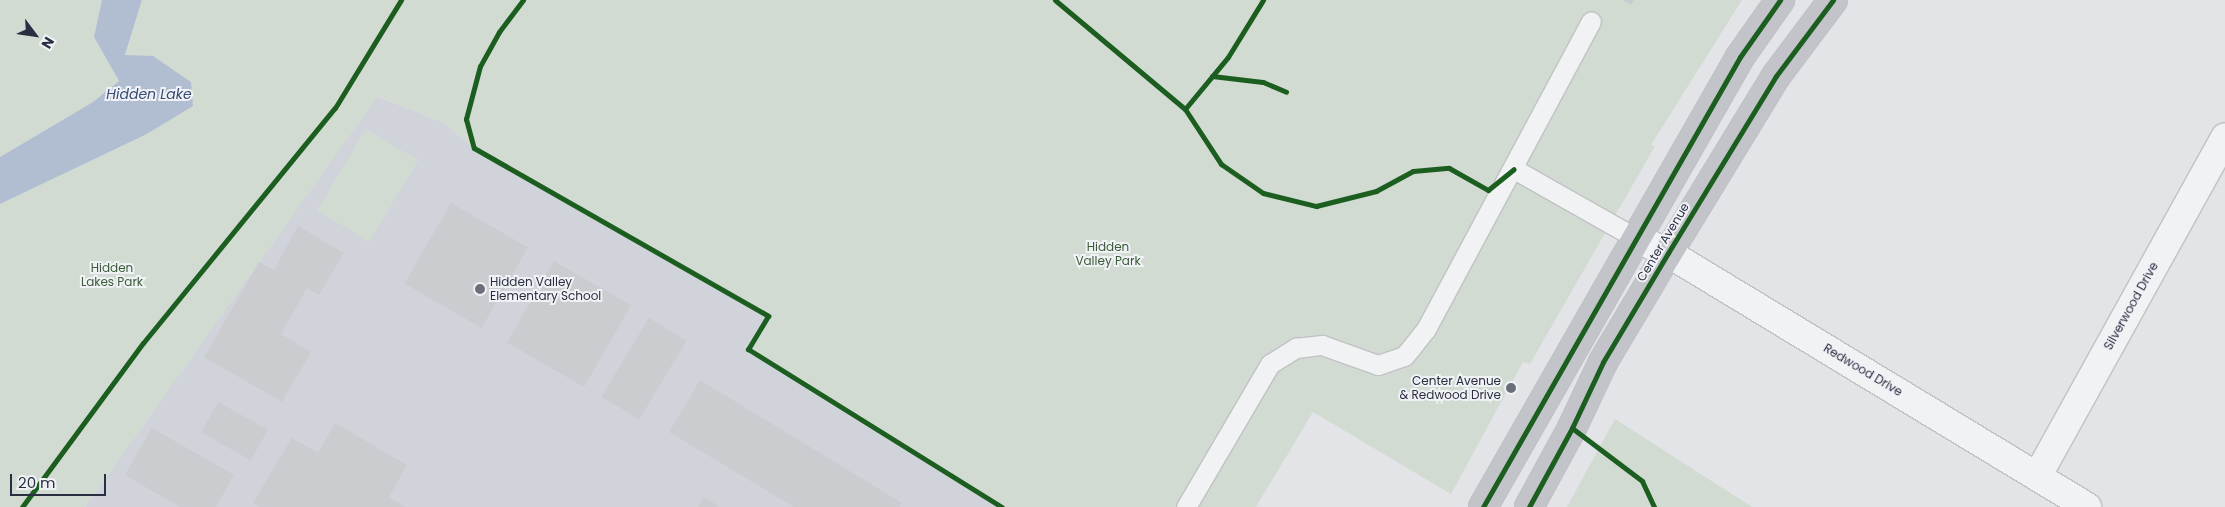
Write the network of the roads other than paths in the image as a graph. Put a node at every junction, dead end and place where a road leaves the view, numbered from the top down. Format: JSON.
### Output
{"nodes":[{"id":1,"x":1780,"y":0,"type":"edge"},
{"id":2,"x":1833,"y":0,"type":"edge"},
{"id":3,"x":1592,"y":21,"type":"dead end"},
{"id":4,"x":2225,"y":136,"type":"edge"},
{"id":5,"x":1514,"y":169,"type":"junction"},
{"id":6,"x":1636,"y":238,"type":"junction"},
{"id":7,"x":1668,"y":253,"type":"junction"},
{"id":8,"x":2038,"y":475,"type":"junction"},
{"id":9,"x":1186,"y":507,"type":"edge"},
{"id":10,"x":1483,"y":507,"type":"edge"},
{"id":11,"x":1529,"y":507,"type":"edge"},
{"id":12,"x":2087,"y":507,"type":"edge"}],
"edges":[{"from":1,"to":6,"type":"street","name":"Center Avenue"},
{"from":2,"to":7,"type":"street","name":"Center Avenue"},
{"from":3,"to":5,"type":"lane"},
{"from":4,"to":8,"type":"street","name":"Silverwood Drive"},
{"from":5,"to":6,"type":"lane"},
{"from":5,"to":9,"type":"lane"},
{"from":6,"to":7,"type":"street","name":"Redwood Drive"},
{"from":6,"to":10,"type":"street","name":"Center Avenue"},
{"from":7,"to":8,"type":"street","name":"Redwood Drive"},
{"from":7,"to":11,"type":"street","name":"Center Avenue"},
{"from":8,"to":12,"type":"street","name":"Redwood Drive"}]}
